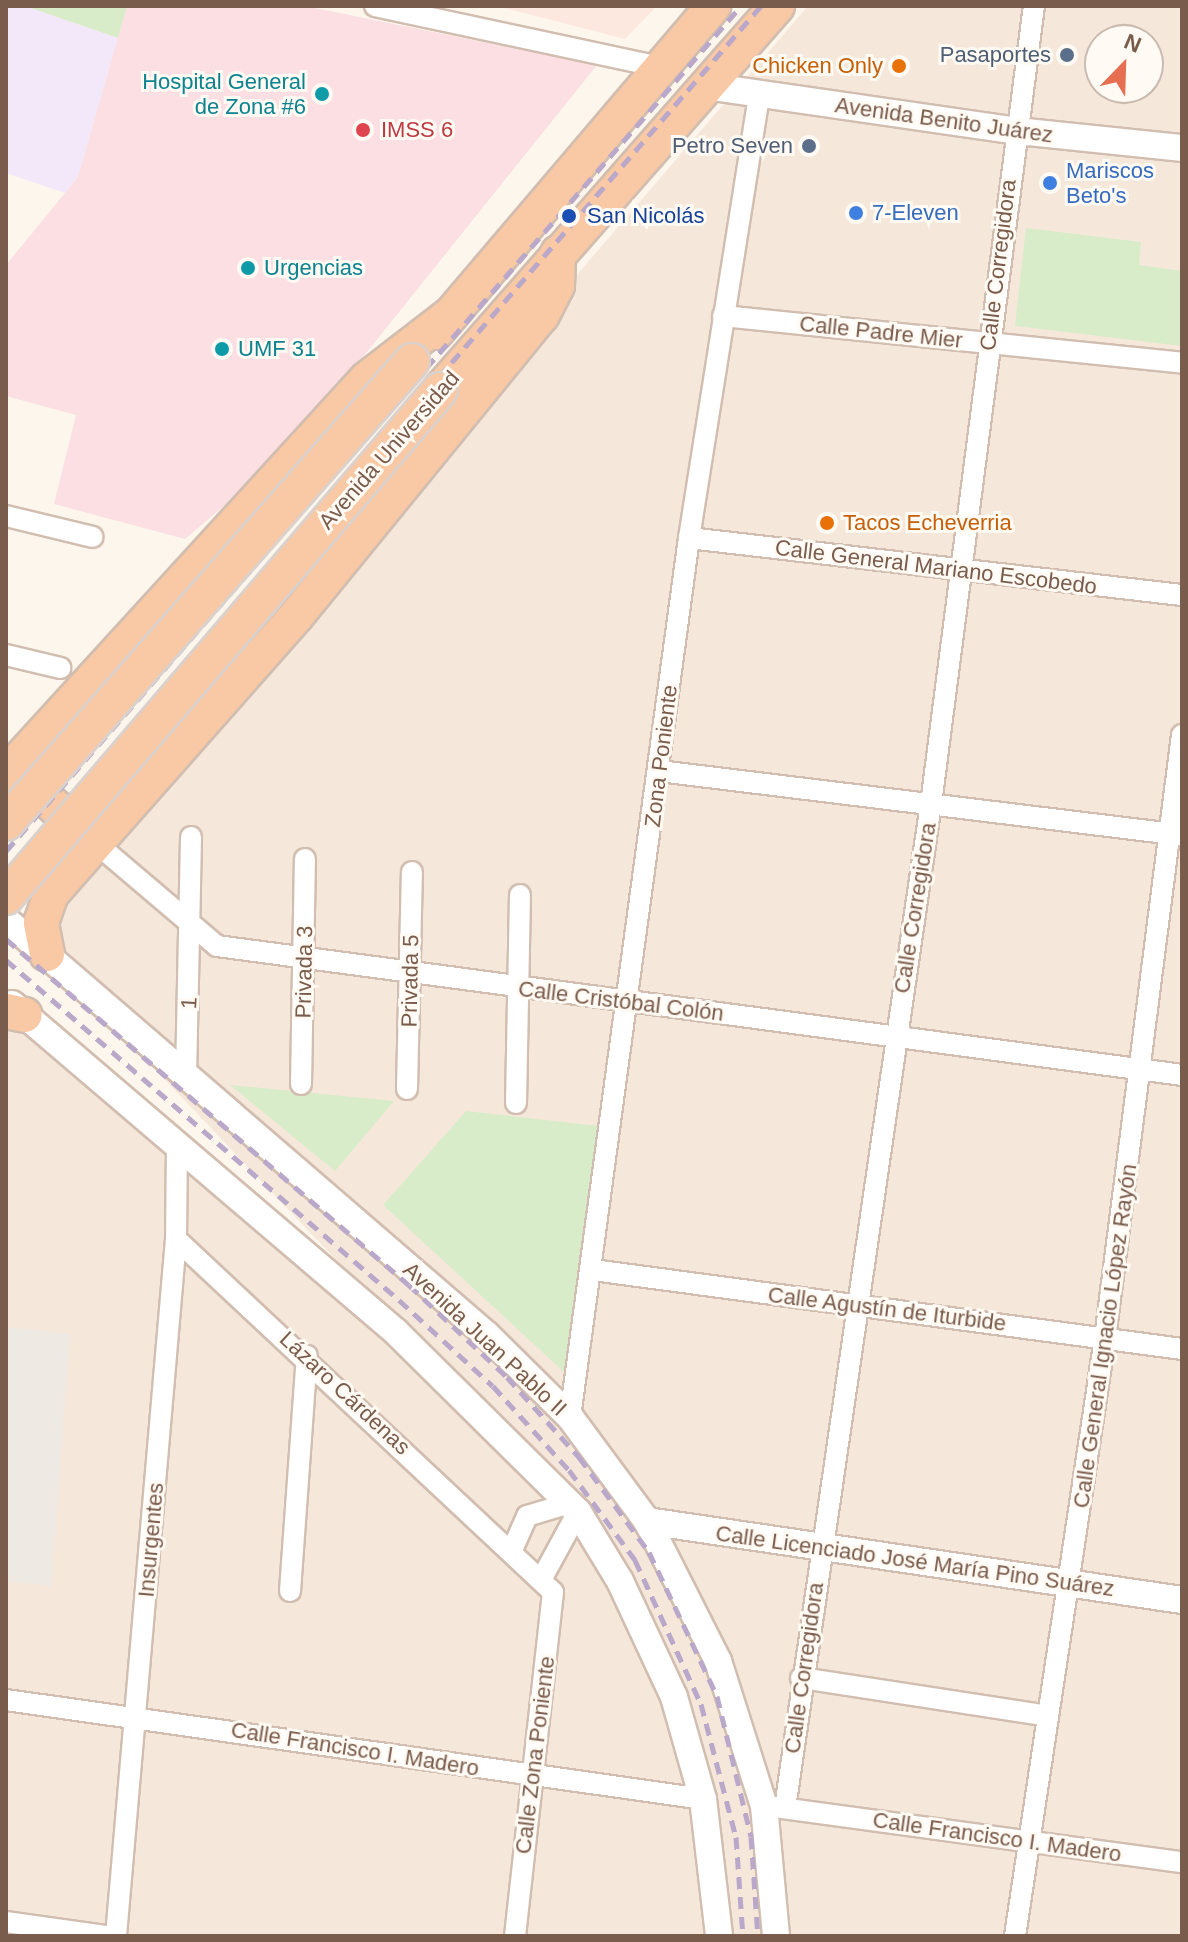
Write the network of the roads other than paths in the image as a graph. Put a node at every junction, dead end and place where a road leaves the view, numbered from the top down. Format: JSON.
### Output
{"nodes":[{"id":1,"x":375,"y":6,"type":"edge"},
{"id":2,"x":713,"y":6,"type":"edge"},
{"id":3,"x":777,"y":6,"type":"edge"},
{"id":4,"x":1034,"y":6,"type":"edge"},
{"id":5,"x":660,"y":67,"type":"junction"},
{"id":6,"x":706,"y":86,"type":"junction"},
{"id":7,"x":759,"y":95,"type":"junction"},
{"id":8,"x":1014,"y":130,"type":"junction"},
{"id":9,"x":1182,"y":148,"type":"edge"},
{"id":10,"x":558,"y":253,"type":"junction"},
{"id":11,"x":451,"y":314,"type":"junction"},
{"id":12,"x":723,"y":316,"type":"junction"},
{"id":13,"x":990,"y":342,"type":"junction"},
{"id":14,"x":1182,"y":363,"type":"edge"},
{"id":15,"x":6,"y":516,"type":"edge"},
{"id":16,"x":93,"y":537,"type":"dead end"},
{"id":17,"x":689,"y":538,"type":"junction"},
{"id":18,"x":958,"y":571,"type":"junction"},
{"id":19,"x":1182,"y":595,"type":"edge"},
{"id":20,"x":6,"y":655,"type":"edge"},
{"id":21,"x":60,"y":668,"type":"dead end"},
{"id":22,"x":1182,"y":735,"type":"edge"},
{"id":23,"x":16,"y":762,"type":"edge"},
{"id":24,"x":659,"y":771,"type":"junction"},
{"id":25,"x":931,"y":804,"type":"junction"},
{"id":26,"x":122,"y":816,"type":"junction"},
{"id":27,"x":6,"y":823,"type":"edge"},
{"id":28,"x":1176,"y":834,"type":"edge"},
{"id":29,"x":191,"y":837,"type":"dead end"},
{"id":30,"x":97,"y":844,"type":"junction"},
{"id":31,"x":305,"y":859,"type":"dead end"},
{"id":32,"x":412,"y":872,"type":"dead end"},
{"id":33,"x":520,"y":895,"type":"dead end"},
{"id":34,"x":6,"y":897,"type":"edge"},
{"id":35,"x":6,"y":920,"type":"edge"},
{"id":36,"x":193,"y":929,"type":"junction"},
{"id":37,"x":47,"y":954,"type":"junction"},
{"id":38,"x":304,"y":958,"type":"junction"},
{"id":39,"x":410,"y":974,"type":"junction"},
{"id":40,"x":518,"y":988,"type":"junction"},
{"id":41,"x":628,"y":1001,"type":"junction"},
{"id":42,"x":12,"y":1009,"type":"edge"},
{"id":43,"x":896,"y":1038,"type":"junction"},
{"id":44,"x":1141,"y":1070,"type":"junction"},
{"id":45,"x":1182,"y":1075,"type":"edge"},
{"id":46,"x":186,"y":1077,"type":"junction"},
{"id":47,"x":301,"y":1084,"type":"dead end"},
{"id":48,"x":407,"y":1089,"type":"dead end"},
{"id":49,"x":516,"y":1103,"type":"dead end"},
{"id":50,"x":177,"y":1144,"type":"junction"},
{"id":51,"x":176,"y":1239,"type":"junction"},
{"id":52,"x":593,"y":1270,"type":"junction"},
{"id":53,"x":856,"y":1306,"type":"junction"},
{"id":54,"x":1105,"y":1338,"type":"junction"},
{"id":55,"x":1182,"y":1349,"type":"edge"},
{"id":56,"x":307,"y":1356,"type":"junction"},
{"id":57,"x":570,"y":1417,"type":"junction"},
{"id":58,"x":574,"y":1508,"type":"junction"},
{"id":59,"x":647,"y":1521,"type":"junction"},
{"id":60,"x":822,"y":1548,"type":"junction"},
{"id":61,"x":512,"y":1550,"type":"junction"},
{"id":62,"x":542,"y":1578,"type":"junction"},
{"id":63,"x":1070,"y":1585,"type":"junction"},
{"id":64,"x":290,"y":1591,"type":"dead end"},
{"id":65,"x":1182,"y":1600,"type":"edge"},
{"id":66,"x":801,"y":1678,"type":"junction"},
{"id":67,"x":6,"y":1700,"type":"edge"},
{"id":68,"x":137,"y":1716,"type":"junction"},
{"id":69,"x":1048,"y":1716,"type":"junction"},
{"id":70,"x":532,"y":1775,"type":"junction"},
{"id":71,"x":703,"y":1799,"type":"junction"},
{"id":72,"x":774,"y":1807,"type":"junction"},
{"id":73,"x":1029,"y":1843,"type":"junction"},
{"id":74,"x":1182,"y":1862,"type":"edge"},
{"id":75,"x":6,"y":1922,"type":"edge"},
{"id":76,"x":106,"y":1936,"type":"edge"},
{"id":77,"x":116,"y":1936,"type":"edge"},
{"id":78,"x":515,"y":1936,"type":"edge"},
{"id":79,"x":719,"y":1936,"type":"edge"},
{"id":80,"x":776,"y":1936,"type":"edge"},
{"id":81,"x":1015,"y":1936,"type":"edge"}],
"edges":[{"from":1,"to":5,"type":"street"},
{"from":2,"to":5,"type":"highway","name":"Avenida Universidad"},
{"from":3,"to":6,"type":"highway","name":"Avenida Universidad"},
{"from":4,"to":8,"type":"street","name":"Calle Corregidora"},
{"from":5,"to":11,"type":"highway","name":"Avenida Universidad"},
{"from":6,"to":7,"type":"street","name":"Avenida Benito Juárez"},
{"from":6,"to":10,"type":"highway","name":"Avenida Universidad"},
{"from":7,"to":8,"type":"street","name":"Avenida Benito Juárez"},
{"from":7,"to":12,"type":"street","name":"Zona Poniente"},
{"from":8,"to":9,"type":"street","name":"Avenida Benito Juárez"},
{"from":8,"to":13,"type":"street","name":"Calle Corregidora"},
{"from":10,"to":26,"type":"highway"},
{"from":10,"to":34,"type":"highway","name":"Avenida Universidad","bridge":true},
{"from":11,"to":23,"type":"highway"},
{"from":11,"to":27,"type":"highway","name":"Avenida Universidad","bridge":true},
{"from":12,"to":13,"type":"street","name":"Calle Padre Mier"},
{"from":12,"to":17,"type":"street","name":"Zona Poniente"},
{"from":13,"to":14,"type":"street","name":"Calle Padre Mier"},
{"from":13,"to":18,"type":"street","name":"Calle Corregidora"},
{"from":15,"to":16,"type":"street"},
{"from":17,"to":18,"type":"street","name":"Calle General Mariano Escobedo"},
{"from":17,"to":24,"type":"street","name":"Zona Poniente"},
{"from":18,"to":19,"type":"street","name":"Calle General Mariano Escobedo"},
{"from":18,"to":25,"type":"street","name":"Calle Corregidora"},
{"from":20,"to":21,"type":"street"},
{"from":22,"to":28,"type":"street","name":"Calle General Ignacio López Rayón"},
{"from":23,"to":26,"type":"highway"},
{"from":24,"to":25,"type":"street"},
{"from":24,"to":41,"type":"street","name":"Zona Poniente"},
{"from":25,"to":28,"type":"street"},
{"from":25,"to":43,"type":"street","name":"Calle Corregidora"},
{"from":26,"to":30,"type":"highway"},
{"from":28,"to":44,"type":"street","name":"Calle General Ignacio López Rayón"},
{"from":29,"to":36,"type":"street","name":"1"},
{"from":30,"to":36,"type":"street","name":"Calle Cristóbal Colón"},
{"from":30,"to":37,"type":"highway"},
{"from":31,"to":38,"type":"street","name":"Privada 3"},
{"from":32,"to":39,"type":"street","name":"Privada 5"},
{"from":33,"to":40,"type":"street"},
{"from":35,"to":37,"type":"street","name":"Avenida Juan Pablo II"},
{"from":36,"to":38,"type":"street","name":"Calle Cristóbal Colón"},
{"from":36,"to":46,"type":"street","name":"1"},
{"from":37,"to":46,"type":"street","name":"Avenida Juan Pablo II"},
{"from":38,"to":39,"type":"street","name":"Calle Cristóbal Colón"},
{"from":38,"to":47,"type":"street","name":"Privada 3"},
{"from":39,"to":40,"type":"street","name":"Calle Cristóbal Colón"},
{"from":39,"to":48,"type":"street","name":"Privada 5"},
{"from":40,"to":41,"type":"street","name":"Calle Cristóbal Colón"},
{"from":40,"to":49,"type":"street"},
{"from":41,"to":43,"type":"street","name":"Calle Cristóbal Colón"},
{"from":41,"to":52,"type":"street","name":"Zona Poniente"},
{"from":42,"to":50,"type":"street"},
{"from":43,"to":44,"type":"street","name":"Calle Cristóbal Colón"},
{"from":43,"to":53,"type":"street","name":"Calle Corregidora"},
{"from":44,"to":45,"type":"street","name":"Calle Cristóbal Colón"},
{"from":44,"to":54,"type":"street","name":"Calle General Ignacio López Rayón"},
{"from":46,"to":57,"type":"street","name":"Avenida Juan Pablo II"},
{"from":50,"to":51,"type":"street","name":"Insurgentes"},
{"from":50,"to":58,"type":"street"},
{"from":51,"to":56,"type":"street","name":"Lázaro Cárdenas"},
{"from":51,"to":68,"type":"street","name":"Insurgentes"},
{"from":52,"to":53,"type":"street","name":"Calle Agustín de Iturbide"},
{"from":52,"to":57,"type":"street","name":"Zona Poniente"},
{"from":53,"to":54,"type":"street","name":"Calle Agustín de Iturbide"},
{"from":53,"to":60,"type":"street","name":"Calle Corregidora"},
{"from":54,"to":55,"type":"street","name":"Calle Agustín de Iturbide"},
{"from":54,"to":63,"type":"street","name":"Calle General Ignacio López Rayón"},
{"from":56,"to":61,"type":"street","name":"Lázaro Cárdenas"},
{"from":56,"to":64,"type":"street"},
{"from":57,"to":59,"type":"street","name":"Avenida Juan Pablo II"},
{"from":58,"to":61,"type":"street"},
{"from":58,"to":62,"type":"street"},
{"from":58,"to":71,"type":"street"},
{"from":59,"to":60,"type":"street","name":"Calle Licenciado José María Pino Suárez"},
{"from":59,"to":72,"type":"street","name":"Avenida Juan Pablo II"},
{"from":60,"to":63,"type":"street","name":"Calle Licenciado José María Pino Suárez"},
{"from":60,"to":66,"type":"street","name":"Calle Corregidora"},
{"from":61,"to":62,"type":"street"},
{"from":62,"to":70,"type":"street","name":"Calle Zona Poniente"},
{"from":63,"to":65,"type":"street","name":"Calle Licenciado José María Pino Suárez"},
{"from":63,"to":69,"type":"street","name":"Calle General Ignacio López Rayón"},
{"from":66,"to":69,"type":"street"},
{"from":66,"to":72,"type":"street","name":"Calle Corregidora"},
{"from":67,"to":68,"type":"street","name":"Calle Francisco I. Madero"},
{"from":68,"to":70,"type":"street","name":"Calle Francisco I. Madero"},
{"from":68,"to":77,"type":"street","name":"Insurgentes"},
{"from":69,"to":73,"type":"street","name":"Calle General Ignacio López Rayón"},
{"from":70,"to":71,"type":"street","name":"Calle Francisco I. Madero"},
{"from":70,"to":78,"type":"street","name":"Calle Zona Poniente"},
{"from":71,"to":79,"type":"street"},
{"from":72,"to":73,"type":"street","name":"Calle Francisco I. Madero"},
{"from":72,"to":80,"type":"street","name":"Avenida Juan Pablo II"},
{"from":73,"to":74,"type":"street","name":"Calle Francisco I. Madero"},
{"from":73,"to":81,"type":"street","name":"Calle General Ignacio López Rayón"},
{"from":75,"to":76,"type":"street"}]}
